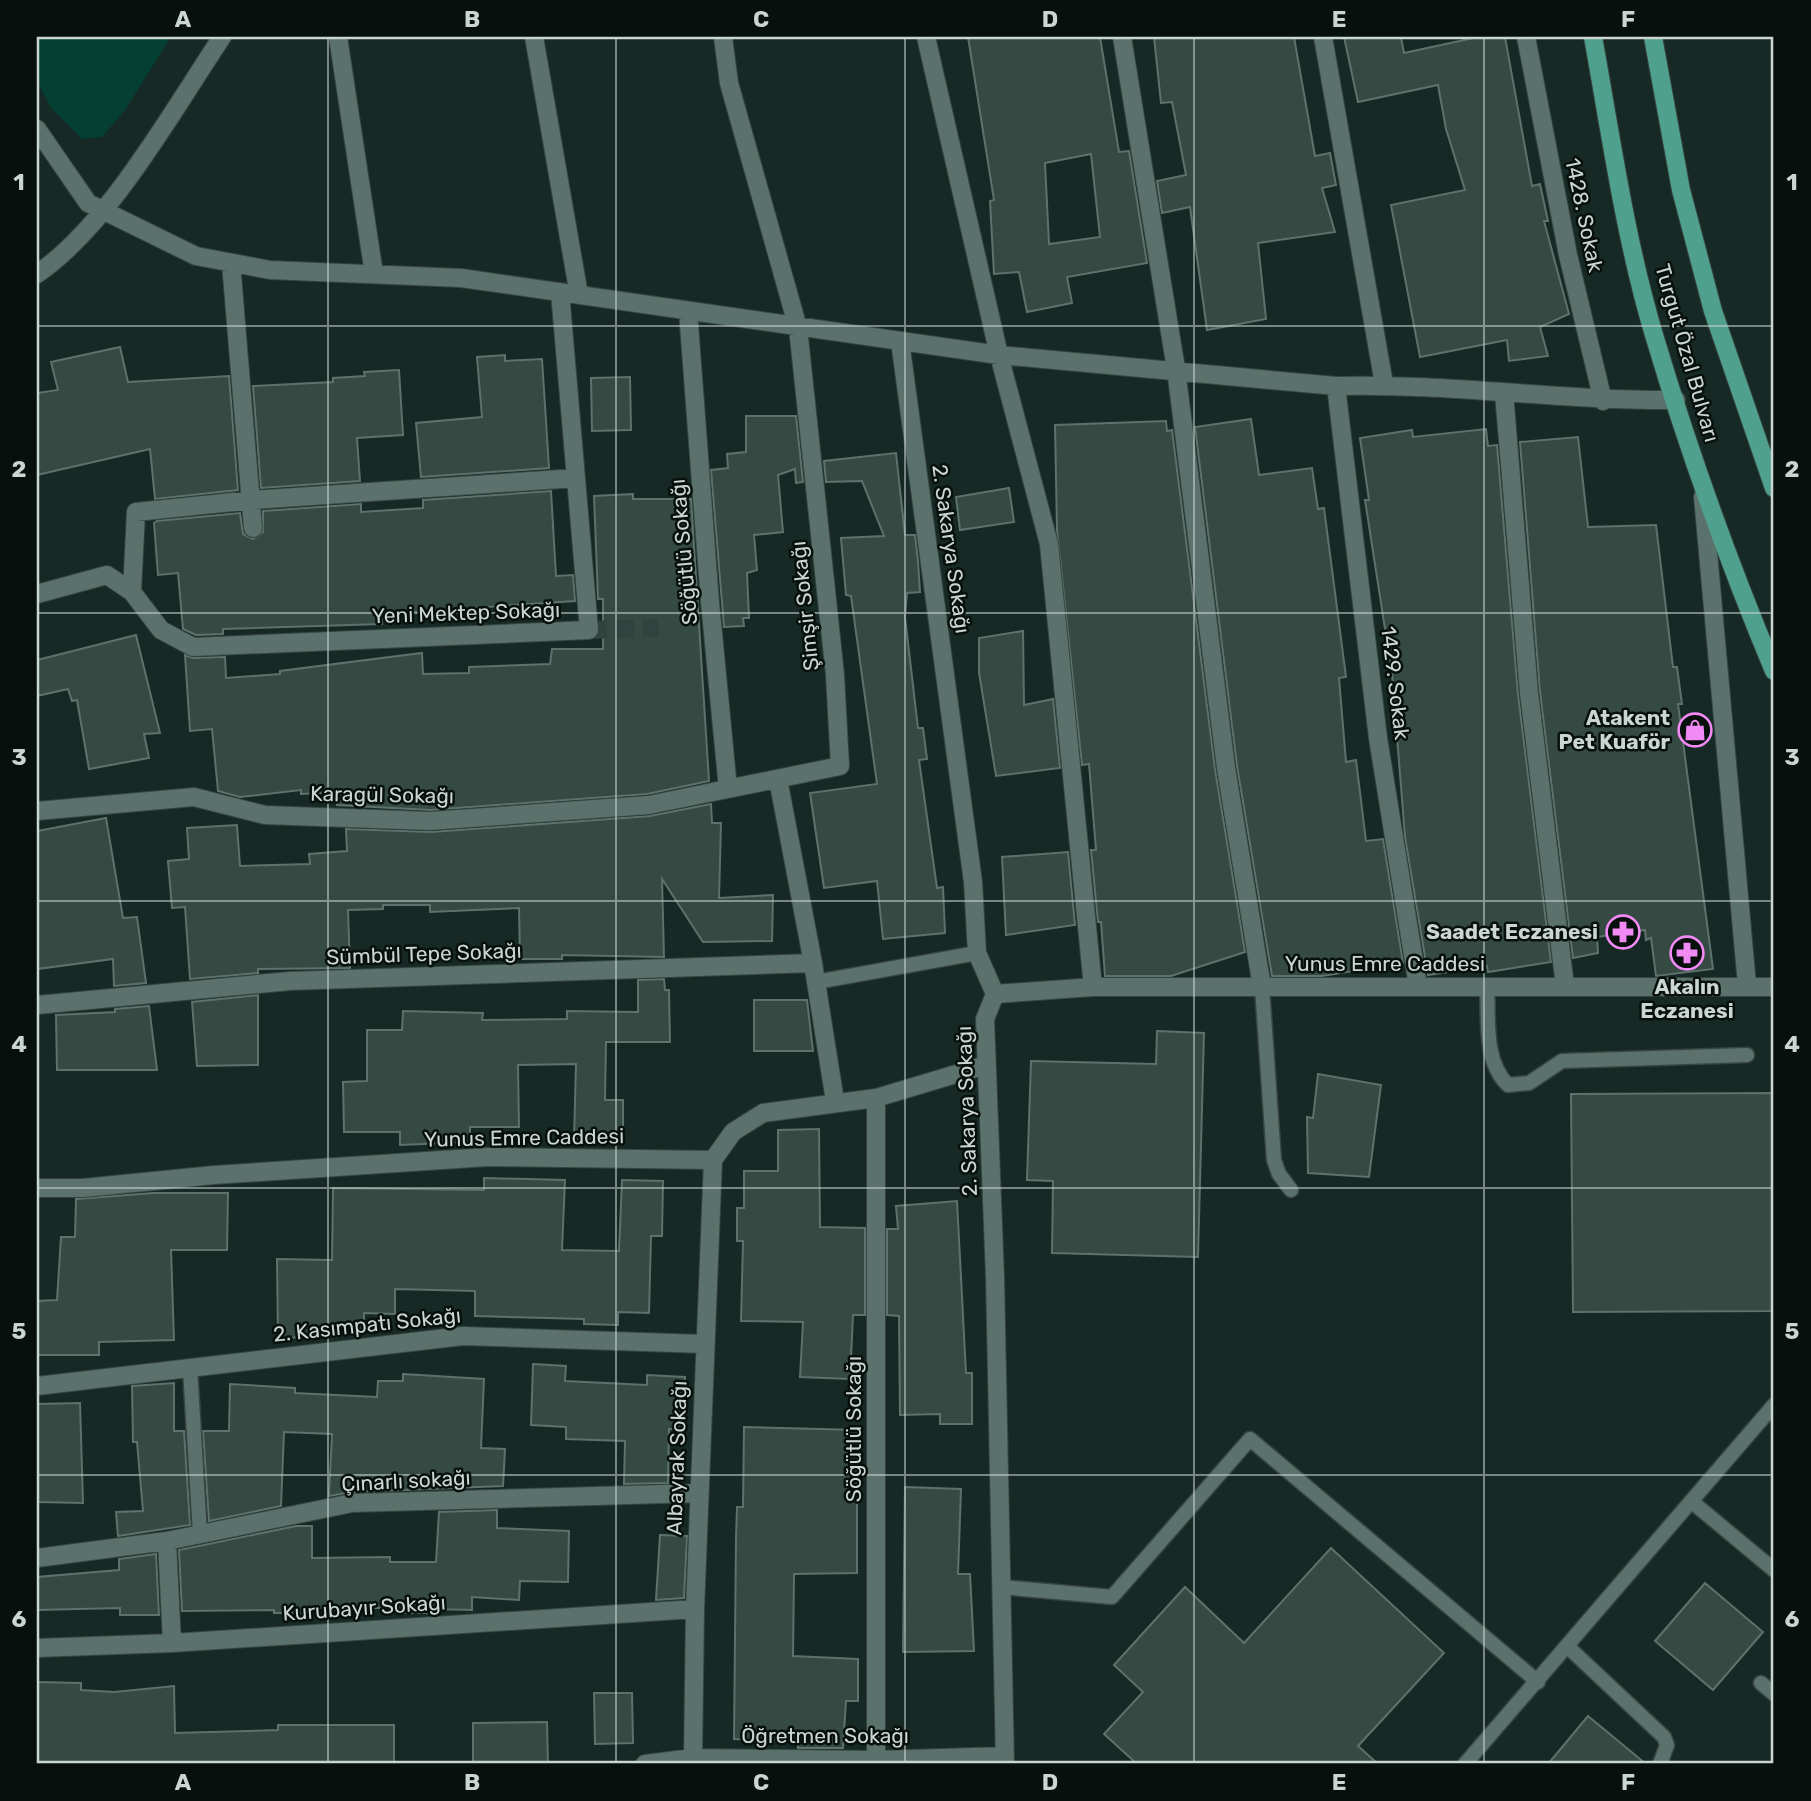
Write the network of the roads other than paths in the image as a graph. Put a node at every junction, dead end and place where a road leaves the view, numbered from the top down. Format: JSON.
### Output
{"nodes":[{"id":1,"x":222,"y":37,"type":"edge"},
{"id":2,"x":338,"y":37,"type":"edge"},
{"id":3,"x":534,"y":37,"type":"edge"},
{"id":4,"x":723,"y":37,"type":"edge"},
{"id":5,"x":926,"y":37,"type":"edge"},
{"id":6,"x":1122,"y":37,"type":"edge"},
{"id":7,"x":1323,"y":37,"type":"edge"},
{"id":8,"x":1526,"y":37,"type":"edge"},
{"id":9,"x":1594,"y":37,"type":"edge"},
{"id":10,"x":1653,"y":37,"type":"edge"},
{"id":11,"x":37,"y":130,"type":"edge"},
{"id":12,"x":104,"y":211,"type":"junction"},
{"id":13,"x":232,"y":263,"type":"junction"},
{"id":14,"x":37,"y":274,"type":"edge"},
{"id":15,"x":374,"y":274,"type":"junction"},
{"id":16,"x":560,"y":292,"type":"junction"},
{"id":17,"x":579,"y":295,"type":"junction"},
{"id":18,"x":688,"y":311,"type":"junction"},
{"id":19,"x":798,"y":328,"type":"junction"},
{"id":20,"x":900,"y":341,"type":"junction"},
{"id":21,"x":999,"y":355,"type":"junction"},
{"id":22,"x":1176,"y":369,"type":"junction"},
{"id":23,"x":1384,"y":384,"type":"junction"},
{"id":24,"x":1336,"y":386,"type":"junction"},
{"id":25,"x":1504,"y":393,"type":"junction"},
{"id":26,"x":1676,"y":400,"type":"junction"},
{"id":27,"x":1603,"y":401,"type":"junction"},
{"id":28,"x":576,"y":478,"type":"junction"},
{"id":29,"x":1774,"y":488,"type":"edge"},
{"id":30,"x":1703,"y":490,"type":"junction"},
{"id":31,"x":252,"y":500,"type":"junction"},
{"id":32,"x":253,"y":528,"type":"dead end"},
{"id":33,"x":132,"y":592,"type":"junction"},
{"id":34,"x":37,"y":594,"type":"edge"},
{"id":35,"x":1774,"y":671,"type":"edge"},
{"id":36,"x":778,"y":779,"type":"junction"},
{"id":37,"x":728,"y":789,"type":"junction"},
{"id":38,"x":37,"y":811,"type":"edge"},
{"id":39,"x":976,"y":953,"type":"junction"},
{"id":40,"x":814,"y":963,"type":"junction"},
{"id":41,"x":816,"y":982,"type":"junction"},
{"id":42,"x":1748,"y":985,"type":"junction"},
{"id":43,"x":1418,"y":986,"type":"junction"},
{"id":44,"x":1487,"y":986,"type":"junction"},
{"id":45,"x":1565,"y":986,"type":"junction"},
{"id":46,"x":1093,"y":987,"type":"junction"},
{"id":47,"x":1262,"y":987,"type":"junction"},
{"id":48,"x":1774,"y":987,"type":"edge"},
{"id":49,"x":995,"y":994,"type":"junction"},
{"id":50,"x":37,"y":1005,"type":"edge"},
{"id":51,"x":1747,"y":1055,"type":"dead end"},
{"id":52,"x":986,"y":1065,"type":"junction"},
{"id":53,"x":876,"y":1098,"type":"junction"},
{"id":54,"x":835,"y":1101,"type":"junction"},
{"id":55,"x":713,"y":1160,"type":"junction"},
{"id":56,"x":37,"y":1188,"type":"edge"},
{"id":57,"x":1291,"y":1191,"type":"dead end"},
{"id":58,"x":704,"y":1344,"type":"junction"},
{"id":59,"x":190,"y":1368,"type":"junction"},
{"id":60,"x":37,"y":1386,"type":"edge"},
{"id":61,"x":1774,"y":1405,"type":"edge"},
{"id":62,"x":699,"y":1493,"type":"junction"},
{"id":63,"x":1691,"y":1501,"type":"junction"},
{"id":64,"x":200,"y":1534,"type":"junction"},
{"id":65,"x":167,"y":1541,"type":"junction"},
{"id":66,"x":37,"y":1558,"type":"edge"},
{"id":67,"x":1774,"y":1570,"type":"edge"},
{"id":68,"x":1001,"y":1587,"type":"junction"},
{"id":69,"x":695,"y":1609,"type":"junction"},
{"id":70,"x":172,"y":1643,"type":"junction"},
{"id":71,"x":1568,"y":1647,"type":"junction"},
{"id":72,"x":37,"y":1648,"type":"edge"},
{"id":73,"x":1538,"y":1682,"type":"junction"},
{"id":74,"x":1761,"y":1683,"type":"dead end"},
{"id":75,"x":1774,"y":1694,"type":"edge"},
{"id":76,"x":693,"y":1758,"type":"junction"},
{"id":77,"x":876,"y":1760,"type":"junction"},
{"id":78,"x":1005,"y":1760,"type":"edge"},
{"id":79,"x":645,"y":1764,"type":"edge"},
{"id":80,"x":1465,"y":1764,"type":"edge"},
{"id":81,"x":1660,"y":1764,"type":"edge"}],
"edges":[{"from":1,"to":12,"type":"street"},
{"from":2,"to":15,"type":"street"},
{"from":3,"to":17,"type":"street"},
{"from":4,"to":19,"type":"street"},
{"from":5,"to":21,"type":"street"},
{"from":6,"to":22,"type":"street"},
{"from":7,"to":23,"type":"street"},
{"from":8,"to":27,"type":"street","name":"1428. Sokak"},
{"from":9,"to":26,"type":"main road","name":"Turgut Özal Bulvarı"},
{"from":10,"to":29,"type":"main road","name":"Turgut Özal Bulvarı"},
{"from":11,"to":12,"type":"street"},
{"from":12,"to":13,"type":"street"},
{"from":12,"to":14,"type":"street"},
{"from":13,"to":15,"type":"street"},
{"from":13,"to":31,"type":"street"},
{"from":15,"to":16,"type":"street"},
{"from":16,"to":17,"type":"street"},
{"from":16,"to":28,"type":"street","name":"Yeni Mektep Sokağı"},
{"from":17,"to":18,"type":"street"},
{"from":18,"to":19,"type":"street"},
{"from":18,"to":37,"type":"street","name":"Söğütlü Sokağı"},
{"from":19,"to":20,"type":"street"},
{"from":19,"to":36,"type":"street","name":"Şimşir Sokağı"},
{"from":20,"to":21,"type":"street"},
{"from":20,"to":39,"type":"street","name":"2. Sakarya Sokağı"},
{"from":21,"to":22,"type":"street"},
{"from":21,"to":46,"type":"street"},
{"from":22,"to":24,"type":"street"},
{"from":22,"to":47,"type":"street"},
{"from":23,"to":24,"type":"street"},
{"from":23,"to":25,"type":"street"},
{"from":24,"to":43,"type":"street","name":"1429. Sokak"},
{"from":25,"to":27,"type":"street"},
{"from":25,"to":45,"type":"street"},
{"from":26,"to":27,"type":"street"},
{"from":26,"to":30,"type":"main road","name":"Turgut Özal Bulvarı"},
{"from":28,"to":31,"type":"street"},
{"from":28,"to":33,"type":"street","name":"Yeni Mektep Sokağı"},
{"from":30,"to":35,"type":"main road","name":"Turgut Özal Bulvarı"},
{"from":30,"to":42,"type":"street"},
{"from":31,"to":32,"type":"street"},
{"from":31,"to":33,"type":"street"},
{"from":33,"to":34,"type":"street","name":"Yeni Mektep Sokağı"},
{"from":36,"to":37,"type":"street","name":"Şimşir Sokağı"},
{"from":36,"to":40,"type":"street"},
{"from":37,"to":38,"type":"street","name":"Karagül Sokağı"},
{"from":39,"to":41,"type":"lane"},
{"from":39,"to":49,"type":"street","name":"2. Sakarya Sokağı"},
{"from":40,"to":41,"type":"street"},
{"from":40,"to":50,"type":"street","name":"Sümbül Tepe Sokağı"},
{"from":41,"to":54,"type":"street"},
{"from":42,"to":45,"type":"street","name":"Yunus Emre Caddesi"},
{"from":42,"to":48,"type":"street","name":"Yunus Emre Caddesi"},
{"from":43,"to":44,"type":"street","name":"Yunus Emre Caddesi"},
{"from":43,"to":47,"type":"street","name":"Yunus Emre Caddesi"},
{"from":44,"to":45,"type":"street","name":"Yunus Emre Caddesi"},
{"from":44,"to":51,"type":"lane"},
{"from":46,"to":47,"type":"street","name":"Yunus Emre Caddesi"},
{"from":46,"to":49,"type":"street","name":"Yunus Emre Caddesi"},
{"from":47,"to":57,"type":"lane"},
{"from":49,"to":52,"type":"street","name":"2. Sakarya Sokağı"},
{"from":52,"to":53,"type":"street"},
{"from":52,"to":68,"type":"street","name":"2. Sakarya Sokağı"},
{"from":53,"to":54,"type":"street"},
{"from":53,"to":77,"type":"street","name":"Söğütlü Sokağı"},
{"from":54,"to":55,"type":"street"},
{"from":55,"to":56,"type":"street","name":"Yunus Emre Caddesi"},
{"from":55,"to":58,"type":"street","name":"Albayrak Sokağı"},
{"from":58,"to":59,"type":"street","name":"2. Kasımpatı Sokağı"},
{"from":58,"to":62,"type":"street","name":"Albayrak Sokağı"},
{"from":59,"to":60,"type":"street","name":"2. Kasımpatı Sokağı"},
{"from":59,"to":64,"type":"lane"},
{"from":61,"to":63,"type":"lane"},
{"from":62,"to":64,"type":"street","name":"Çınarlı sokağı"},
{"from":62,"to":69,"type":"street","name":"Albayrak Sokağı"},
{"from":63,"to":67,"type":"lane"},
{"from":63,"to":71,"type":"lane"},
{"from":64,"to":65,"type":"street","name":"Çınarlı sokağı"},
{"from":65,"to":66,"type":"street","name":"Çınarlı sokağı"},
{"from":65,"to":70,"type":"street"},
{"from":68,"to":73,"type":"lane"},
{"from":68,"to":78,"type":"street","name":"2. Sakarya Sokağı"},
{"from":69,"to":70,"type":"street","name":"Kurubayır Sokağı"},
{"from":69,"to":76,"type":"street","name":"Albayrak Sokağı"},
{"from":70,"to":72,"type":"street","name":"Kurubayır Sokağı"},
{"from":71,"to":73,"type":"lane"},
{"from":71,"to":81,"type":"lane"},
{"from":73,"to":80,"type":"lane"},
{"from":74,"to":75,"type":"lane"},
{"from":76,"to":77,"type":"street","name":"Öğretmen Sokağı"},
{"from":76,"to":79,"type":"street","name":"Öğretmen Sokağı"},
{"from":77,"to":78,"type":"street","name":"Öğretmen Sokağı"}]}
